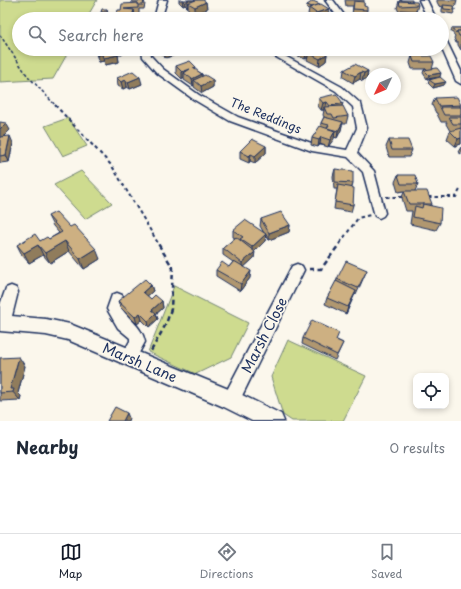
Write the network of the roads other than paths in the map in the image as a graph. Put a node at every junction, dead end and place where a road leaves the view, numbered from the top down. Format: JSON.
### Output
{"nodes":[{"id":1,"x":163,"y":0,"type":"edge"},
{"id":2,"x":329,"y":0,"type":"edge"},
{"id":3,"x":423,"y":0,"type":"edge"},
{"id":4,"x":159,"y":12,"type":"edge"},
{"id":5,"x":339,"y":12,"type":"edge"},
{"id":6,"x":429,"y":12,"type":"edge"},
{"id":7,"x":449,"y":55,"type":"edge"},
{"id":8,"x":148,"y":56,"type":"edge"},
{"id":9,"x":279,"y":56,"type":"edge"},
{"id":10,"x":461,"y":81,"type":"edge"},
{"id":11,"x":351,"y":154,"type":"junction"},
{"id":12,"x":379,"y":213,"type":"road end"},
{"id":13,"x":297,"y":270,"type":"road end"},
{"id":14,"x":11,"y":292,"type":"dead end"},
{"id":15,"x":117,"y":299,"type":"dead end"},
{"id":16,"x":2,"y":323,"type":"edge"},
{"id":17,"x":137,"y":361,"type":"junction"},
{"id":18,"x":231,"y":400,"type":"junction"},
{"id":19,"x":274,"y":421,"type":"edge"}],
"edges":[{"from":1,"to":4,"type":"street"},
{"from":2,"to":5,"type":"street"},
{"from":3,"to":6,"type":"street"},
{"from":7,"to":10,"type":"street"},
{"from":8,"to":11,"type":"street","name":"The Reddings"},
{"from":9,"to":11,"type":"street"},
{"from":11,"to":12,"type":"street"},
{"from":13,"to":18,"type":"street","name":"Marsh Close"},
{"from":14,"to":16,"type":"street"},
{"from":15,"to":17,"type":"street"},
{"from":16,"to":17,"type":"main road","name":"Marsh Lane"},
{"from":17,"to":18,"type":"main road","name":"Marsh Lane"},
{"from":18,"to":19,"type":"main road","name":"Marsh Lane"}]}
